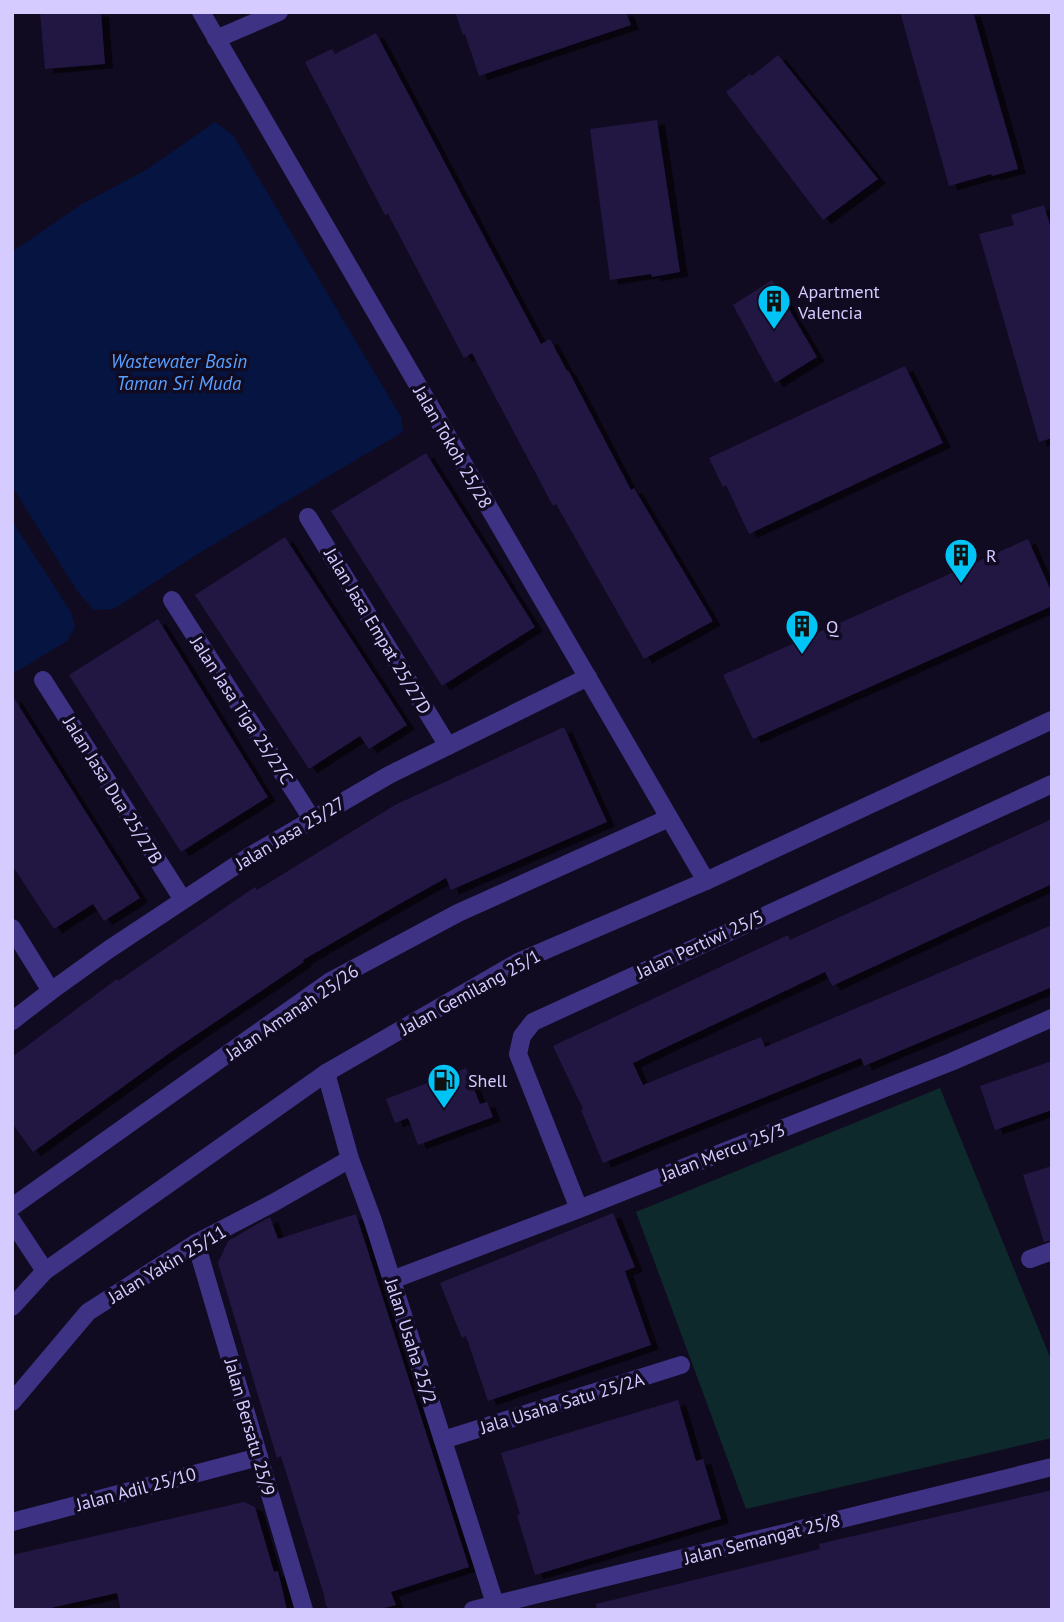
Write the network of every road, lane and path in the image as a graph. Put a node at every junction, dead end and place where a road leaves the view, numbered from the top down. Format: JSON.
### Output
{"nodes":[{"id":1,"x":201,"y":12,"type":"edge"},
{"id":2,"x":279,"y":12,"type":"edge"},
{"id":3,"x":216,"y":39,"type":"junction"},
{"id":4,"x":308,"y":517,"type":"dead end"},
{"id":5,"x":172,"y":600,"type":"dead end"},
{"id":6,"x":588,"y":677,"type":"junction"},
{"id":7,"x":43,"y":680,"type":"dead end"},
{"id":8,"x":1052,"y":720,"type":"edge"},
{"id":9,"x":448,"y":746,"type":"junction"},
{"id":10,"x":1052,"y":784,"type":"edge"},
{"id":11,"x":669,"y":818,"type":"junction"},
{"id":12,"x":312,"y":819,"type":"junction"},
{"id":13,"x":706,"y":881,"type":"junction"},
{"id":14,"x":183,"y":900,"type":"junction"},
{"id":15,"x":12,"y":928,"type":"edge"},
{"id":16,"x":51,"y":991,"type":"junction"},
{"id":17,"x":1052,"y":1018,"type":"edge"},
{"id":18,"x":12,"y":1021,"type":"edge"},
{"id":19,"x":327,"y":1073,"type":"junction"},
{"id":20,"x":350,"y":1159,"type":"junction"},
{"id":21,"x":12,"y":1207,"type":"edge"},
{"id":22,"x":579,"y":1209,"type":"junction"},
{"id":23,"x":12,"y":1221,"type":"edge"},
{"id":24,"x":196,"y":1243,"type":"junction"},
{"id":25,"x":1052,"y":1251,"type":"edge"},
{"id":26,"x":1030,"y":1259,"type":"dead end"},
{"id":27,"x":45,"y":1271,"type":"junction"},
{"id":28,"x":392,"y":1280,"type":"junction"},
{"id":29,"x":12,"y":1307,"type":"edge"},
{"id":30,"x":681,"y":1365,"type":"dead end"},
{"id":31,"x":12,"y":1402,"type":"edge"},
{"id":32,"x":443,"y":1440,"type":"junction"},
{"id":33,"x":259,"y":1457,"type":"junction"},
{"id":34,"x":1052,"y":1467,"type":"edge"},
{"id":35,"x":12,"y":1522,"type":"edge"},
{"id":36,"x":496,"y":1607,"type":"edge"},
{"id":37,"x":304,"y":1610,"type":"edge"},
{"id":38,"x":473,"y":1610,"type":"edge"}],
"edges":[{"from":1,"to":3,"type":"street","name":"Jalan Tokoh 25/28"},
{"from":2,"to":3,"type":"street"},
{"from":3,"to":6,"type":"street","name":"Jalan Tokoh 25/28"},
{"from":4,"to":9,"type":"street","name":"Jalan Jasa Empat 25/27D"},
{"from":5,"to":12,"type":"street","name":"Jalan Jasa Tiga 25/27C"},
{"from":6,"to":9,"type":"street","name":"Jalan Jasa 25/27"},
{"from":6,"to":11,"type":"street","name":"Jalan Tokoh 25/28"},
{"from":7,"to":14,"type":"street","name":"Jalan Jasa Dua 25/27B"},
{"from":8,"to":13,"type":"street","name":"Jalan Gemilang 25/1"},
{"from":9,"to":12,"type":"street","name":"Jalan Jasa 25/27"},
{"from":10,"to":22,"type":"street","name":"Jalan Pertiwi 25/5"},
{"from":11,"to":13,"type":"street","name":"Jalan Tokoh 25/28"},
{"from":11,"to":21,"type":"street","name":"Jalan Amanah 25/26"},
{"from":12,"to":14,"type":"street","name":"Jalan Jasa 25/27"},
{"from":13,"to":19,"type":"street","name":"Jalan Gemilang 25/1"},
{"from":14,"to":16,"type":"street","name":"Jalan Jasa 25/27"},
{"from":15,"to":16,"type":"street"},
{"from":16,"to":18,"type":"street","name":"Jalan Jasa 25/27"},
{"from":17,"to":22,"type":"street","name":"Jalan Mercu 25/3"},
{"from":19,"to":20,"type":"street","name":"Jalan Usaha 25/2"},
{"from":19,"to":27,"type":"street","name":"Jalan Gemilang 25/1"},
{"from":20,"to":24,"type":"street","name":"Jalan Yakin 25/11"},
{"from":20,"to":28,"type":"street","name":"Jalan Usaha 25/2"},
{"from":22,"to":28,"type":"street","name":"Jalan Mercu 25/3"},
{"from":23,"to":27,"type":"street"},
{"from":24,"to":31,"type":"street","name":"Jalan Yakin 25/11"},
{"from":24,"to":33,"type":"street","name":"Jalan Bersatu 25/9"},
{"from":25,"to":26,"type":"street"},
{"from":27,"to":29,"type":"street","name":"Jalan Gemilang 25/1"},
{"from":28,"to":32,"type":"street","name":"Jalan Usaha 25/2"},
{"from":30,"to":32,"type":"street","name":"Jala Usaha Satu 25/2A"},
{"from":32,"to":36,"type":"street","name":"Jalan Usaha 25/2"},
{"from":33,"to":35,"type":"street","name":"Jalan Adil 25/10"},
{"from":33,"to":37,"type":"street","name":"Jalan Bersatu 25/9"},
{"from":34,"to":36,"type":"street","name":"Jalan Semangat 25/8"},
{"from":36,"to":38,"type":"street","name":"Jalan Semangat 25/8"}]}
